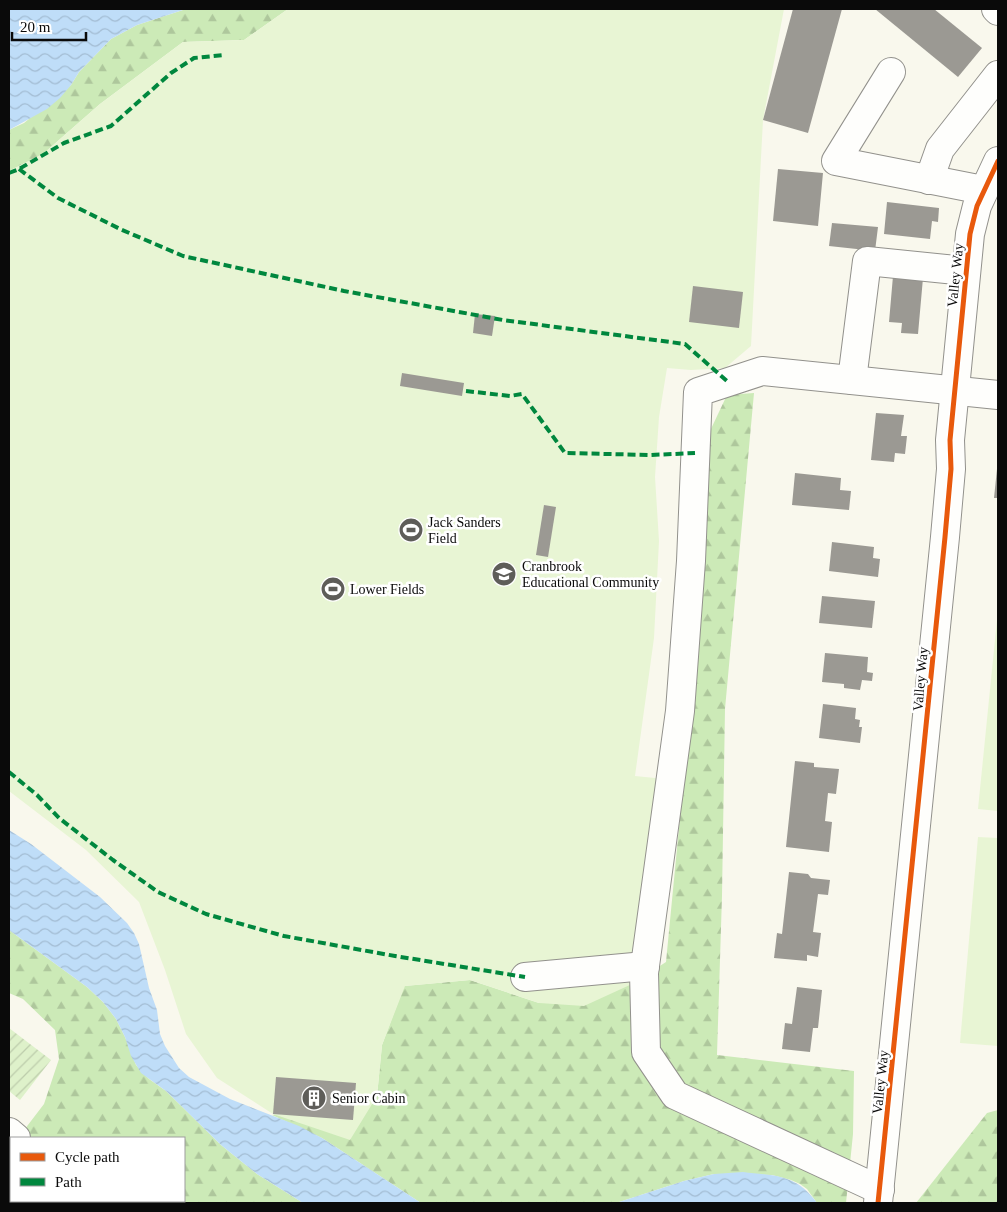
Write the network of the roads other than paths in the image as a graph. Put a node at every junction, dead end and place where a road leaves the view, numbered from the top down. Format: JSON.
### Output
{"nodes":[{"id":1,"x":891,"y":72,"type":"dead end"},
{"id":2,"x":998,"y":75,"type":"edge"},
{"id":3,"x":998,"y":161,"type":"edge"},
{"id":4,"x":929,"y":180,"type":"junction"},
{"id":5,"x":983,"y":190,"type":"junction"},
{"id":6,"x":966,"y":271,"type":"junction"},
{"id":7,"x":852,"y":380,"type":"junction"},
{"id":8,"x":955,"y":391,"type":"junction"},
{"id":9,"x":998,"y":395,"type":"edge"},
{"id":10,"x":644,"y":966,"type":"junction"},
{"id":11,"x":526,"y":977,"type":"dead end"},
{"id":12,"x":879,"y":1196,"type":"edge"}],
"edges":[{"from":1,"to":4,"type":"street"},
{"from":2,"to":4,"type":"street"},
{"from":3,"to":5,"type":"street","name":"Valley Way"},
{"from":4,"to":5,"type":"street"},
{"from":5,"to":6,"type":"street","name":"Valley Way"},
{"from":6,"to":7,"type":"street"},
{"from":6,"to":8,"type":"street","name":"Valley Way"},
{"from":7,"to":8,"type":"street"},
{"from":7,"to":10,"type":"street"},
{"from":8,"to":9,"type":"street"},
{"from":8,"to":12,"type":"street","name":"Valley Way"},
{"from":10,"to":11,"type":"street"},
{"from":10,"to":12,"type":"street"}]}
